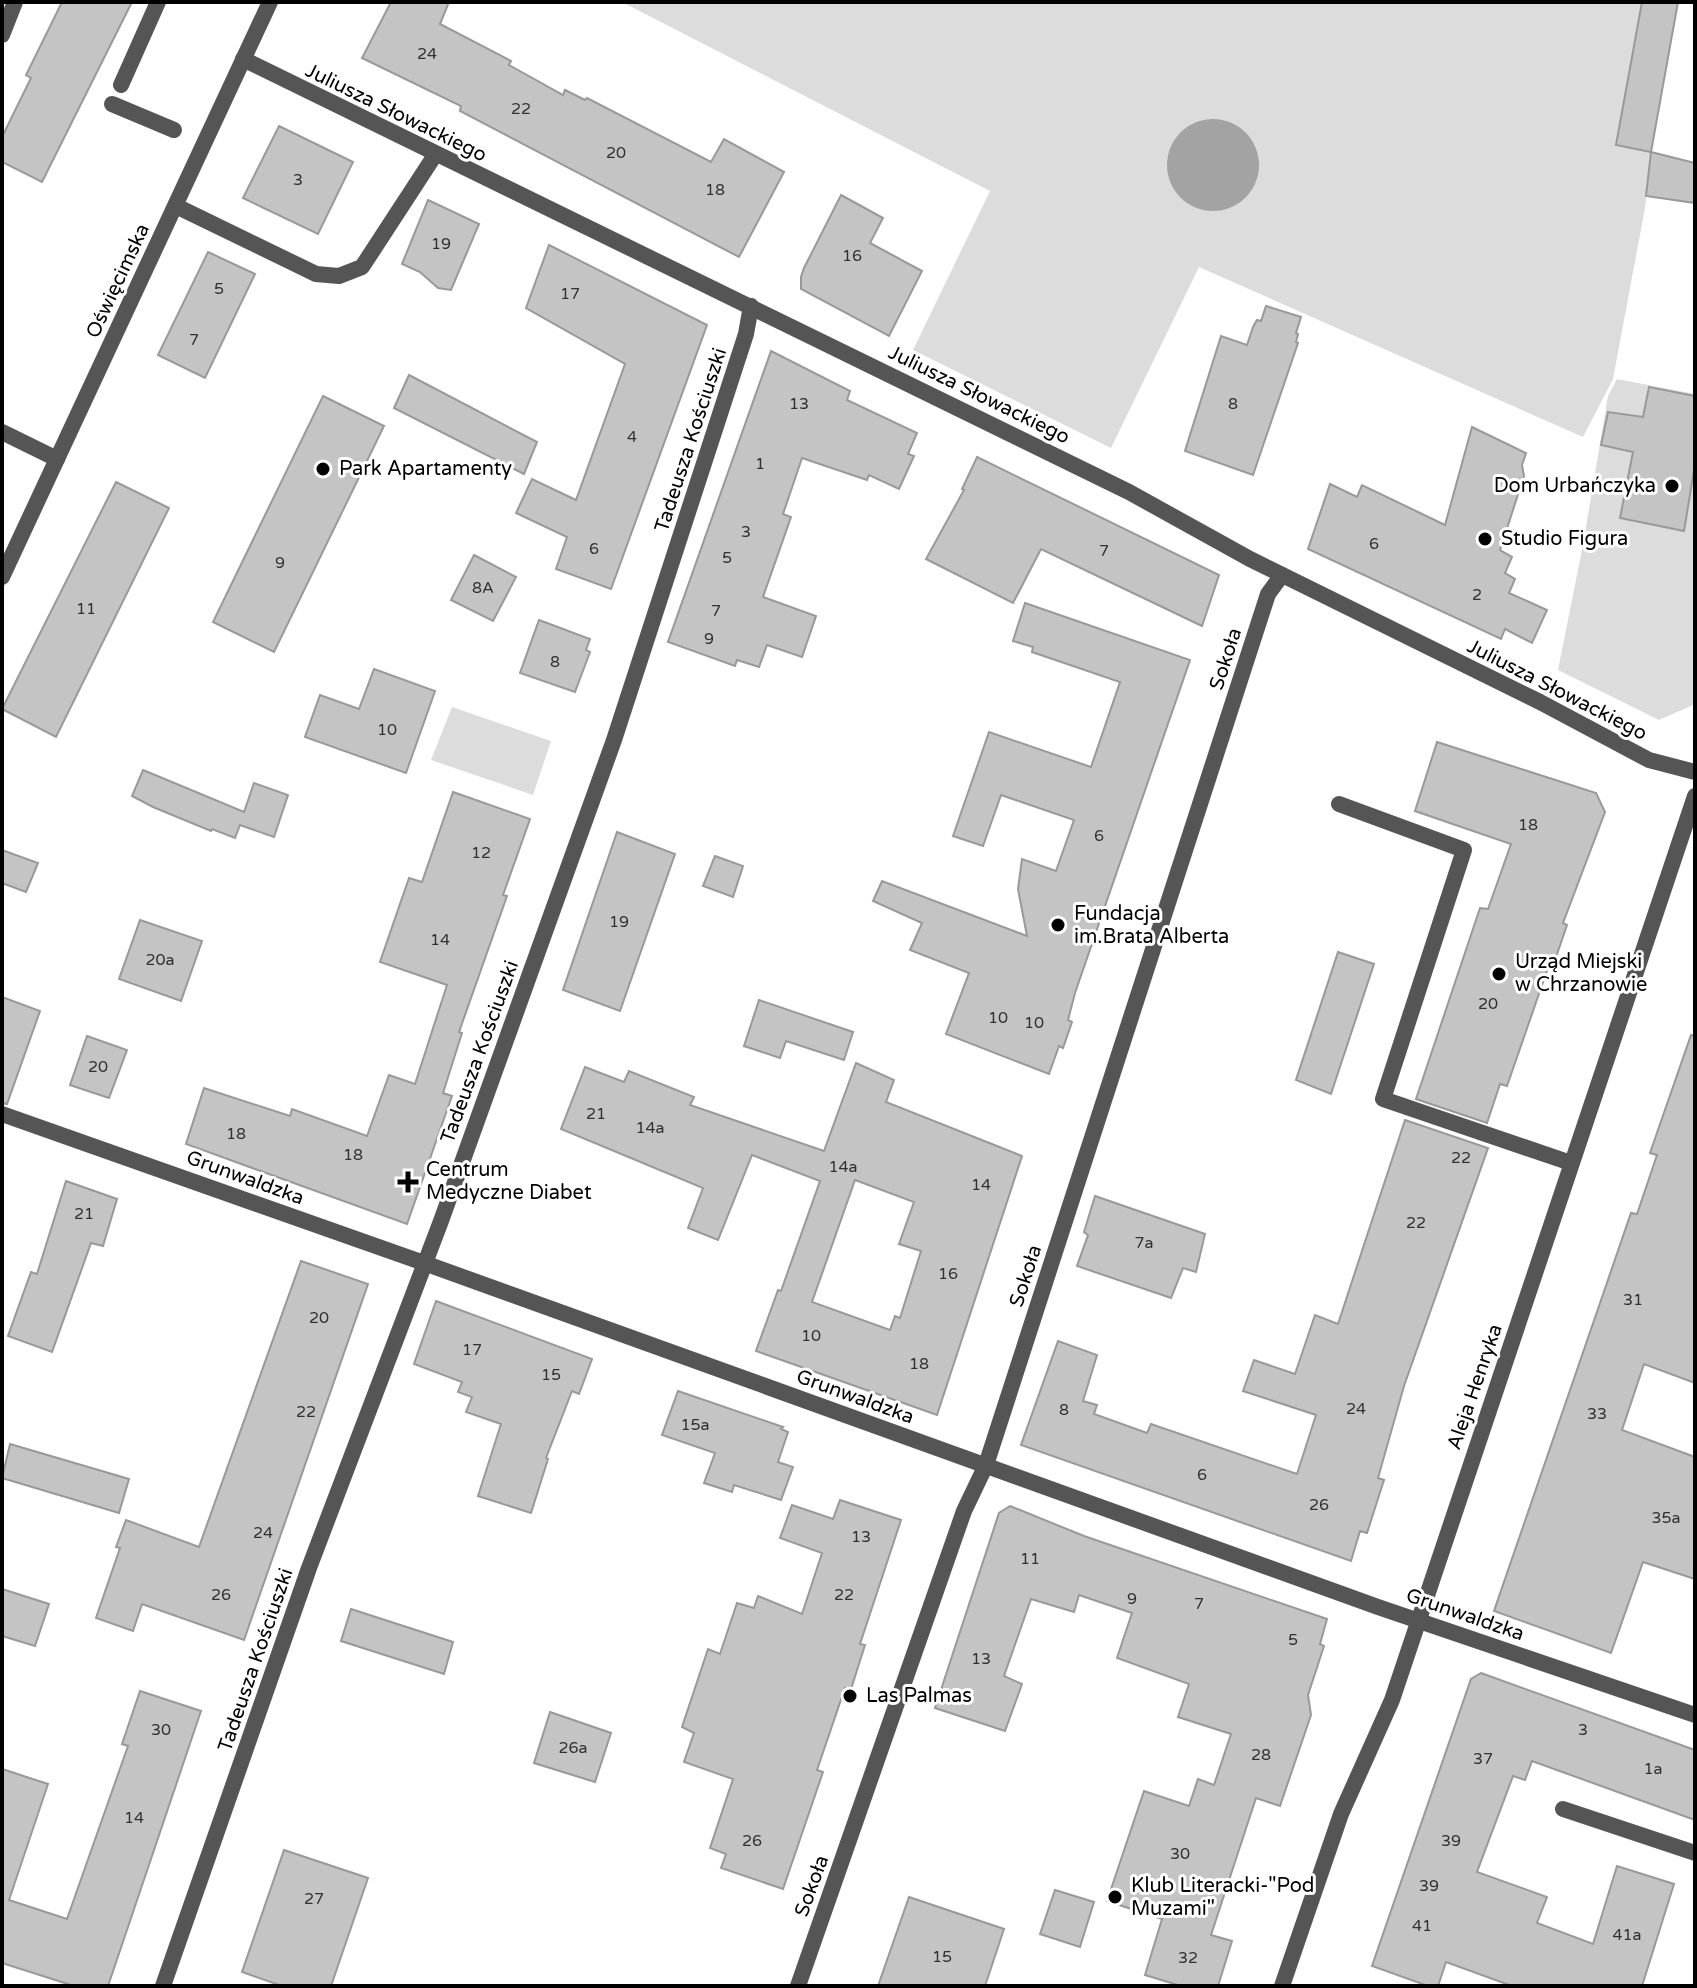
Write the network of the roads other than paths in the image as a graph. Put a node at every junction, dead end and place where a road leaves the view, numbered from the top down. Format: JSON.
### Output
{"nodes":[{"id":1,"x":15,"y":2,"type":"edge"},
{"id":2,"x":158,"y":2,"type":"edge"},
{"id":3,"x":270,"y":2,"type":"edge"},
{"id":4,"x":2,"y":35,"type":"edge"},
{"id":5,"x":243,"y":59,"type":"junction"},
{"id":6,"x":121,"y":85,"type":"dead end"},
{"id":7,"x":112,"y":104,"type":"dead end"},
{"id":8,"x":174,"y":130,"type":"dead end"},
{"id":9,"x":435,"y":155,"type":"junction"},
{"id":10,"x":176,"y":206,"type":"junction"},
{"id":11,"x":751,"y":306,"type":"junction"},
{"id":12,"x":2,"y":432,"type":"edge"},
{"id":13,"x":57,"y":459,"type":"junction"},
{"id":14,"x":1282,"y":575,"type":"junction"},
{"id":15,"x":2,"y":577,"type":"edge"},
{"id":16,"x":1695,"y":772,"type":"edge"},
{"id":17,"x":1695,"y":796,"type":"edge"},
{"id":18,"x":1339,"y":804,"type":"dead end"},
{"id":19,"x":2,"y":1114,"type":"edge"},
{"id":20,"x":1571,"y":1163,"type":"junction"},
{"id":21,"x":424,"y":1263,"type":"junction"},
{"id":22,"x":986,"y":1465,"type":"junction"},
{"id":23,"x":1419,"y":1619,"type":"junction"},
{"id":24,"x":1695,"y":1715,"type":"edge"},
{"id":25,"x":1563,"y":1809,"type":"dead end"},
{"id":26,"x":1695,"y":1853,"type":"edge"},
{"id":27,"x":163,"y":1986,"type":"edge"},
{"id":28,"x":798,"y":1986,"type":"edge"},
{"id":29,"x":1282,"y":1986,"type":"edge"}],
"edges":[{"from":1,"to":4,"type":"street"},
{"from":2,"to":6,"type":"street"},
{"from":3,"to":5,"type":"street","name":"Oświęcimska"},
{"from":5,"to":9,"type":"street","name":"Juliusza Słowackiego"},
{"from":5,"to":10,"type":"street","name":"Oświęcimska"},
{"from":7,"to":8,"type":"street"},
{"from":9,"to":10,"type":"street"},
{"from":9,"to":11,"type":"street","name":"Juliusza Słowackiego"},
{"from":10,"to":13,"type":"street","name":"Oświęcimska"},
{"from":11,"to":14,"type":"street","name":"Juliusza Słowackiego"},
{"from":11,"to":21,"type":"street","name":"Tadeusza Kościuszki"},
{"from":12,"to":13,"type":"street"},
{"from":13,"to":15,"type":"street","name":"Oświęcimska"},
{"from":14,"to":16,"type":"street","name":"Juliusza Słowackiego"},
{"from":14,"to":22,"type":"street","name":"Sokoła"},
{"from":17,"to":20,"type":"street","name":"Aleja Henryka"},
{"from":18,"to":20,"type":"street"},
{"from":19,"to":21,"type":"street","name":"Grunwaldzka"},
{"from":20,"to":23,"type":"street","name":"Aleja Henryka"},
{"from":21,"to":22,"type":"street","name":"Grunwaldzka"},
{"from":21,"to":27,"type":"street","name":"Tadeusza Kościuszki"},
{"from":22,"to":23,"type":"street","name":"Grunwaldzka"},
{"from":22,"to":28,"type":"street","name":"Sokoła"},
{"from":23,"to":24,"type":"street","name":"Grunwaldzka"},
{"from":23,"to":29,"type":"street","name":"Aleja Henryka"},
{"from":25,"to":26,"type":"street"}]}
